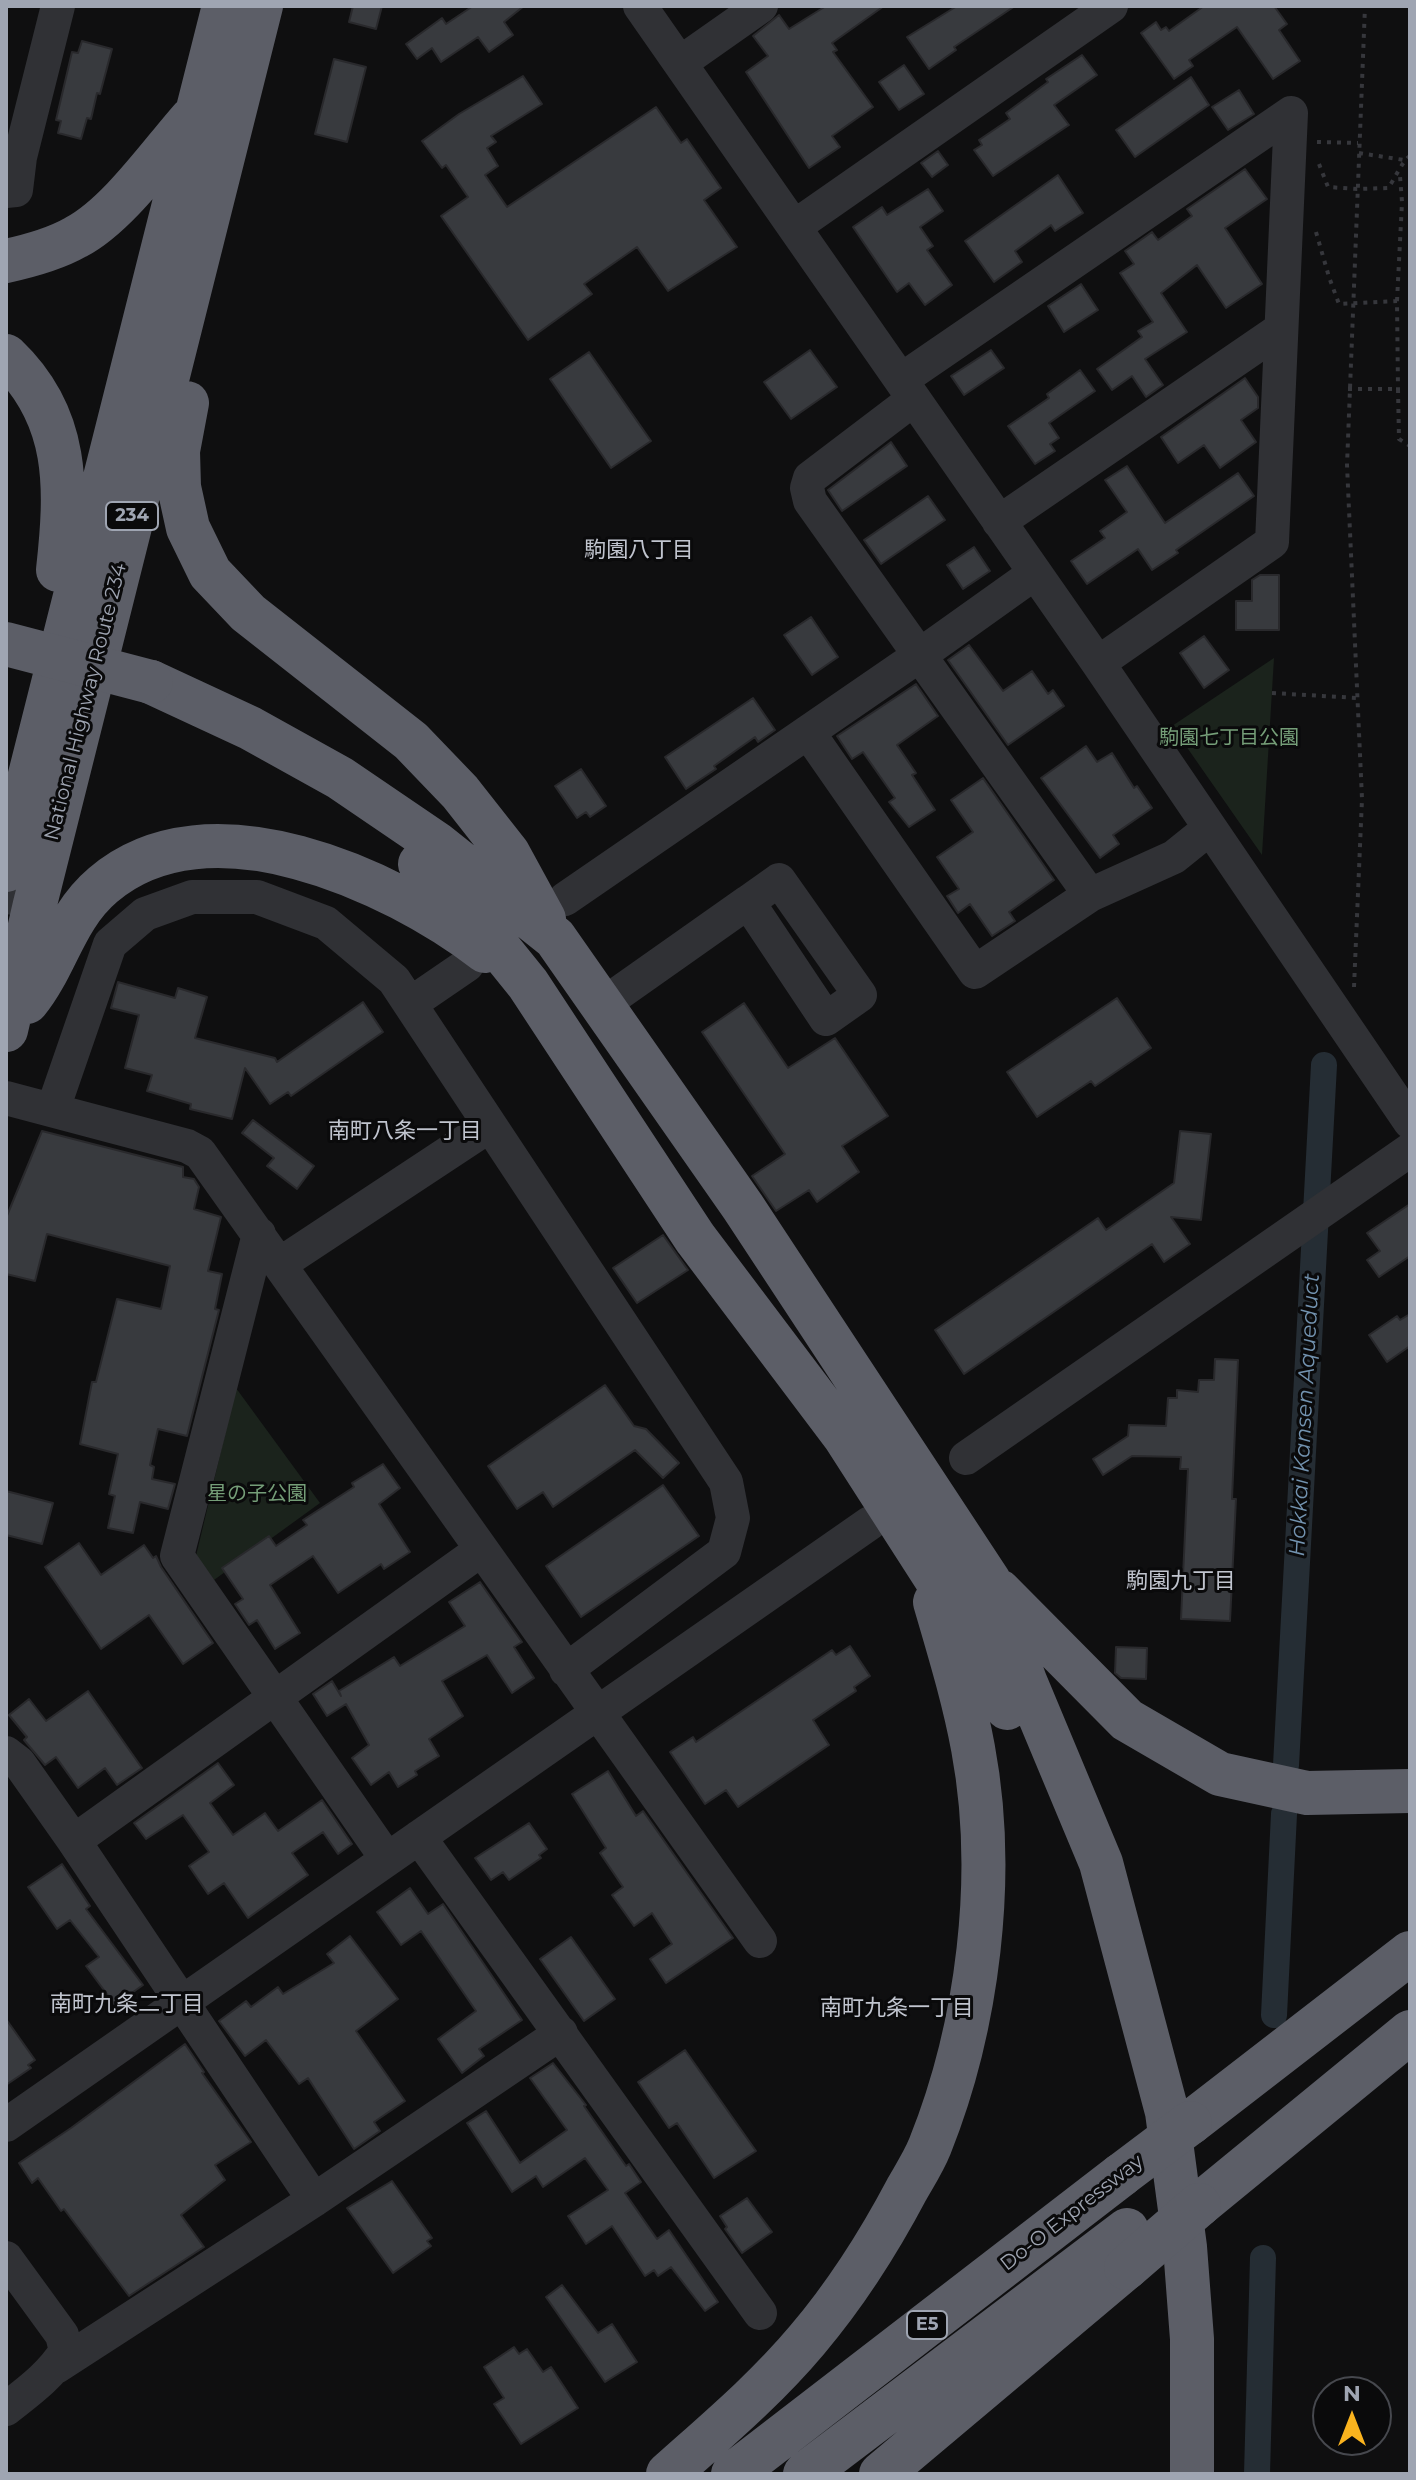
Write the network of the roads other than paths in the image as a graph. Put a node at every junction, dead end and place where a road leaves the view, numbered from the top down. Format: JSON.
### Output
{"nodes":[{"id":1,"x":58,"y":6,"type":"edge"},
{"id":2,"x":224,"y":6,"type":"edge"},
{"id":3,"x":261,"y":6,"type":"edge"},
{"id":4,"x":640,"y":6,"type":"edge"},
{"id":5,"x":761,"y":6,"type":"edge"},
{"id":6,"x":1111,"y":6,"type":"edge"},
{"id":7,"x":1076,"y":16,"type":"edge"},
{"id":8,"x":680,"y":63,"type":"junction"},
{"id":9,"x":196,"y":113,"type":"junction"},
{"id":10,"x":13,"y":155,"type":"edge"},
{"id":11,"x":6,"y":191,"type":"edge"},
{"id":12,"x":213,"y":194,"type":"junction"},
{"id":13,"x":794,"y":227,"type":"junction"},
{"id":14,"x":6,"y":261,"type":"edge"},
{"id":15,"x":1281,"y":329,"type":"junction"},
{"id":16,"x":6,"y":356,"type":"edge"},
{"id":17,"x":907,"y":390,"type":"junction"},
{"id":18,"x":999,"y":522,"type":"junction"},
{"id":19,"x":1035,"y":573,"type":"junction"},
{"id":20,"x":6,"y":644,"type":"edge"},
{"id":21,"x":920,"y":655,"type":"junction"},
{"id":22,"x":1098,"y":663,"type":"junction"},
{"id":23,"x":6,"y":671,"type":"edge"},
{"id":24,"x":54,"y":672,"type":"junction"},
{"id":25,"x":149,"y":695,"type":"junction"},
{"id":26,"x":808,"y":732,"type":"junction"},
{"id":27,"x":1210,"y":828,"type":"junction"},
{"id":28,"x":6,"y":870,"type":"edge"},
{"id":29,"x":1090,"y":895,"type":"junction"},
{"id":30,"x":20,"y":900,"type":"edge"},
{"id":31,"x":748,"y":902,"type":"dead end"},
{"id":32,"x":560,"y":919,"type":"junction"},
{"id":33,"x":467,"y":965,"type":"dead end"},
{"id":34,"x":528,"y":984,"type":"junction"},
{"id":35,"x":410,"y":1004,"type":"junction"},
{"id":36,"x":602,"y":1005,"type":"junction"},
{"id":37,"x":7,"y":1028,"type":"edge"},
{"id":38,"x":6,"y":1098,"type":"edge"},
{"id":39,"x":53,"y":1109,"type":"junction"},
{"id":40,"x":1410,"y":1122,"type":"edge"},
{"id":41,"x":489,"y":1126,"type":"junction"},
{"id":42,"x":1410,"y":1150,"type":"edge"},
{"id":43,"x":259,"y":1234,"type":"junction"},
{"id":44,"x":280,"y":1264,"type":"junction"},
{"id":45,"x":966,"y":1458,"type":"dead end"},
{"id":46,"x":870,"y":1523,"type":"dead end"},
{"id":47,"x":481,"y":1550,"type":"junction"},
{"id":48,"x":922,"y":1558,"type":"junction"},
{"id":49,"x":989,"y":1581,"type":"junction"},
{"id":50,"x":566,"y":1670,"type":"junction"},
{"id":51,"x":277,"y":1698,"type":"junction"},
{"id":52,"x":598,"y":1713,"type":"junction"},
{"id":53,"x":6,"y":1753,"type":"edge"},
{"id":54,"x":1410,"y":1791,"type":"edge"},
{"id":55,"x":419,"y":1837,"type":"junction"},
{"id":56,"x":74,"y":1841,"type":"junction"},
{"id":57,"x":387,"y":1859,"type":"junction"},
{"id":58,"x":760,"y":1941,"type":"dead end"},
{"id":59,"x":1410,"y":1953,"type":"edge"},
{"id":60,"x":183,"y":2002,"type":"junction"},
{"id":61,"x":1410,"y":2016,"type":"edge"},
{"id":62,"x":1410,"y":2032,"type":"edge"},
{"id":63,"x":561,"y":2033,"type":"junction"},
{"id":64,"x":6,"y":2125,"type":"edge"},
{"id":65,"x":1198,"y":2191,"type":"junction"},
{"id":66,"x":314,"y":2200,"type":"junction"},
{"id":67,"x":1126,"y":2249,"type":"junction"},
{"id":68,"x":6,"y":2258,"type":"edge"},
{"id":69,"x":760,"y":2313,"type":"dead end"},
{"id":70,"x":56,"y":2367,"type":"junction"},
{"id":71,"x":6,"y":2409,"type":"edge"},
{"id":72,"x":668,"y":2474,"type":"edge"},
{"id":73,"x":733,"y":2474,"type":"edge"},
{"id":74,"x":805,"y":2474,"type":"edge"},
{"id":75,"x":881,"y":2474,"type":"edge"},
{"id":76,"x":1165,"y":2474,"type":"edge"},
{"id":77,"x":1192,"y":2474,"type":"edge"}],
"edges":[{"from":1,"to":10,"type":"street"},
{"from":2,"to":9,"type":"highway","name":"National Highway Route 234","number":"234"},
{"from":3,"to":12,"type":"highway","name":"National Highway Route 234","number":"234"},
{"from":4,"to":8,"type":"street"},
{"from":5,"to":8,"type":"street"},
{"from":6,"to":7,"type":"street"},
{"from":7,"to":13,"type":"street"},
{"from":8,"to":13,"type":"street"},
{"from":9,"to":14,"type":"highway"},
{"from":9,"to":24,"type":"highway","name":"National Highway Route 234","number":"234"},
{"from":10,"to":11,"type":"street"},
{"from":12,"to":30,"type":"highway","name":"National Highway Route 234","number":"234"},
{"from":12,"to":32,"type":"highway"},
{"from":13,"to":17,"type":"street"},
{"from":15,"to":17,"type":"street"},
{"from":15,"to":18,"type":"street"},
{"from":15,"to":22,"type":"street"},
{"from":16,"to":24,"type":"highway"},
{"from":17,"to":18,"type":"street"},
{"from":17,"to":21,"type":"street"},
{"from":18,"to":19,"type":"street"},
{"from":19,"to":21,"type":"street"},
{"from":19,"to":22,"type":"street"},
{"from":20,"to":25,"type":"highway","bridge":true},
{"from":21,"to":26,"type":"street"},
{"from":21,"to":29,"type":"street"},
{"from":22,"to":27,"type":"street"},
{"from":23,"to":25,"type":"highway"},
{"from":24,"to":28,"type":"highway","name":"National Highway Route 234","number":"234"},
{"from":25,"to":32,"type":"highway"},
{"from":25,"to":34,"type":"highway"},
{"from":26,"to":29,"type":"street"},
{"from":26,"to":32,"type":"street"},
{"from":27,"to":29,"type":"street"},
{"from":27,"to":40,"type":"street"},
{"from":30,"to":37,"type":"highway","name":"National Highway Route 234","number":"234"},
{"from":31,"to":36,"type":"street"},
{"from":32,"to":36,"type":"highway"},
{"from":33,"to":35,"type":"street"},
{"from":34,"to":37,"type":"highway"},
{"from":34,"to":48,"type":"highway"},
{"from":35,"to":39,"type":"street"},
{"from":35,"to":41,"type":"street"},
{"from":36,"to":49,"type":"highway"},
{"from":38,"to":39,"type":"street"},
{"from":39,"to":43,"type":"street"},
{"from":41,"to":44,"type":"street"},
{"from":41,"to":50,"type":"street"},
{"from":42,"to":45,"type":"street"},
{"from":43,"to":44,"type":"street"},
{"from":43,"to":51,"type":"street"},
{"from":44,"to":47,"type":"street"},
{"from":46,"to":52,"type":"street"},
{"from":47,"to":50,"type":"street"},
{"from":47,"to":51,"type":"street"},
{"from":48,"to":72,"type":"highway"},
{"from":48,"to":76,"type":"highway"},
{"from":49,"to":54,"type":"highway"},
{"from":49,"to":77,"type":"highway"},
{"from":50,"to":52,"type":"street"},
{"from":51,"to":56,"type":"street"},
{"from":51,"to":57,"type":"street"},
{"from":52,"to":55,"type":"street"},
{"from":52,"to":58,"type":"street"},
{"from":53,"to":56,"type":"street"},
{"from":55,"to":57,"type":"street"},
{"from":55,"to":63,"type":"street"},
{"from":56,"to":60,"type":"street"},
{"from":57,"to":60,"type":"street"},
{"from":59,"to":73,"type":"highway","name":"Do-O Expressway","number":"E5","bridge":true},
{"from":60,"to":64,"type":"street"},
{"from":60,"to":66,"type":"street"},
{"from":61,"to":65,"type":"highway","number":"E5"},
{"from":62,"to":65,"type":"highway"},
{"from":63,"to":66,"type":"street"},
{"from":63,"to":69,"type":"street"},
{"from":65,"to":67,"type":"highway","number":"E5"},
{"from":66,"to":70,"type":"street"},
{"from":67,"to":74,"type":"highway","number":"E5"},
{"from":67,"to":75,"type":"highway"},
{"from":68,"to":70,"type":"street"},
{"from":70,"to":71,"type":"street"}]}
